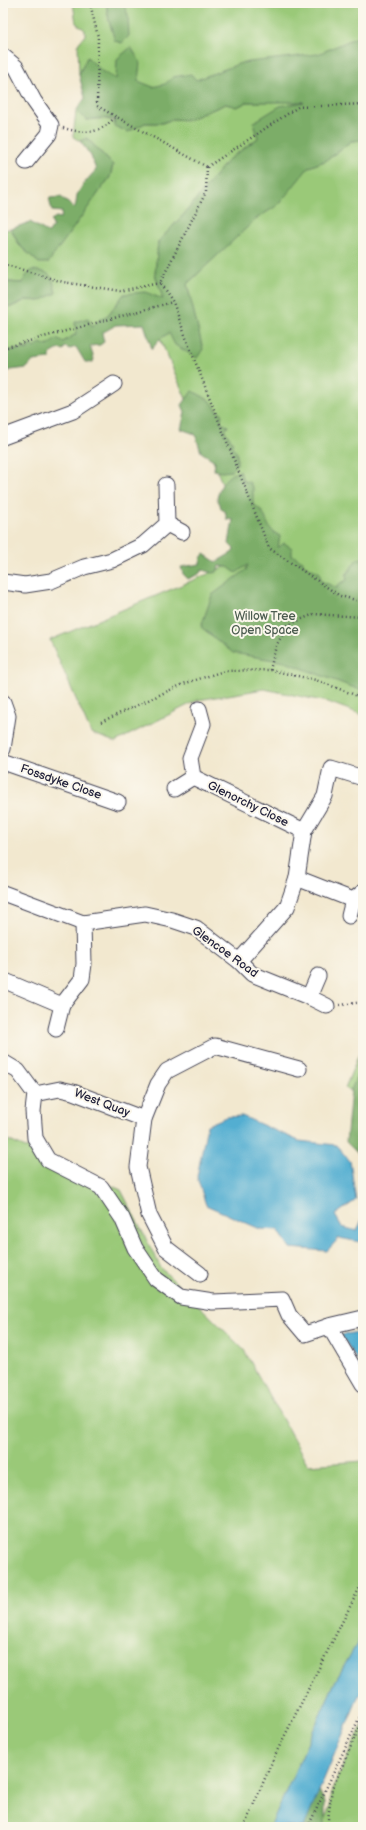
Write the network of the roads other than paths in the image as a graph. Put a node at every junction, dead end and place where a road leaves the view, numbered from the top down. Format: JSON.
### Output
{"nodes":[{"id":1,"x":3,"y":56,"type":"edge"},
{"id":2,"x":26,"y":162,"type":"dead end"},
{"id":3,"x":114,"y":384,"type":"dead end"},
{"id":4,"x":3,"y":437,"type":"edge"},
{"id":5,"x":166,"y":485,"type":"dead end"},
{"id":6,"x":167,"y":524,"type":"junction"},
{"id":7,"x":182,"y":532,"type":"dead end"},
{"id":8,"x":3,"y":582,"type":"edge"},
{"id":9,"x":3,"y":702,"type":"edge"},
{"id":10,"x":199,"y":709,"type":"dead end"},
{"id":11,"x":3,"y":749,"type":"edge"},
{"id":12,"x":3,"y":762,"type":"edge"},
{"id":13,"x":193,"y":777,"type":"junction"},
{"id":14,"x":363,"y":778,"type":"edge"},
{"id":15,"x":174,"y":789,"type":"dead end"},
{"id":16,"x":118,"y":802,"type":"dead end"},
{"id":17,"x":304,"y":831,"type":"junction"},
{"id":18,"x":297,"y":878,"type":"junction"},
{"id":19,"x":3,"y":893,"type":"edge"},
{"id":20,"x":358,"y":896,"type":"edge"},
{"id":21,"x":349,"y":916,"type":"dead end"},
{"id":22,"x":83,"y":923,"type":"junction"},
{"id":23,"x":239,"y":961,"type":"junction"},
{"id":24,"x":318,"y":976,"type":"dead end"},
{"id":25,"x":3,"y":980,"type":"edge"},
{"id":26,"x":309,"y":997,"type":"junction"},
{"id":27,"x":62,"y":1005,"type":"junction"},
{"id":28,"x":328,"y":1006,"type":"road end"},
{"id":29,"x":56,"y":1029,"type":"dead end"},
{"id":30,"x":3,"y":1062,"type":"edge"},
{"id":31,"x":299,"y":1069,"type":"dead end"},
{"id":32,"x":35,"y":1094,"type":"junction"},
{"id":33,"x":144,"y":1119,"type":"junction"},
{"id":34,"x":200,"y":1274,"type":"dead end"},
{"id":35,"x":363,"y":1318,"type":"edge"},
{"id":36,"x":329,"y":1326,"type":"junction"},
{"id":37,"x":363,"y":1384,"type":"edge"}],
"edges":[{"from":1,"to":2,"type":"street"},
{"from":3,"to":4,"type":"street"},
{"from":5,"to":6,"type":"street"},
{"from":6,"to":7,"type":"street"},
{"from":6,"to":8,"type":"street"},
{"from":9,"to":11,"type":"street"},
{"from":10,"to":13,"type":"street","name":"Glenorchy Close"},
{"from":12,"to":16,"type":"street","name":"Fossdyke Close"},
{"from":13,"to":15,"type":"street","name":"Glenorchy Close"},
{"from":13,"to":17,"type":"street","name":"Glenorchy Close"},
{"from":14,"to":17,"type":"street"},
{"from":17,"to":18,"type":"street"},
{"from":18,"to":20,"type":"street"},
{"from":18,"to":23,"type":"street"},
{"from":19,"to":22,"type":"street","name":"Glencoe Road"},
{"from":20,"to":21,"type":"street"},
{"from":22,"to":23,"type":"street","name":"Glencoe Road"},
{"from":22,"to":27,"type":"street"},
{"from":23,"to":26,"type":"street","name":"Glencoe Road"},
{"from":24,"to":26,"type":"street"},
{"from":25,"to":27,"type":"street"},
{"from":26,"to":28,"type":"street","name":"Glencoe Road"},
{"from":27,"to":29,"type":"street"},
{"from":30,"to":32,"type":"street"},
{"from":31,"to":33,"type":"street"},
{"from":32,"to":33,"type":"street","name":"West Quay"},
{"from":32,"to":36,"type":"street"},
{"from":33,"to":34,"type":"street"},
{"from":35,"to":36,"type":"street"},
{"from":36,"to":37,"type":"street"}]}
